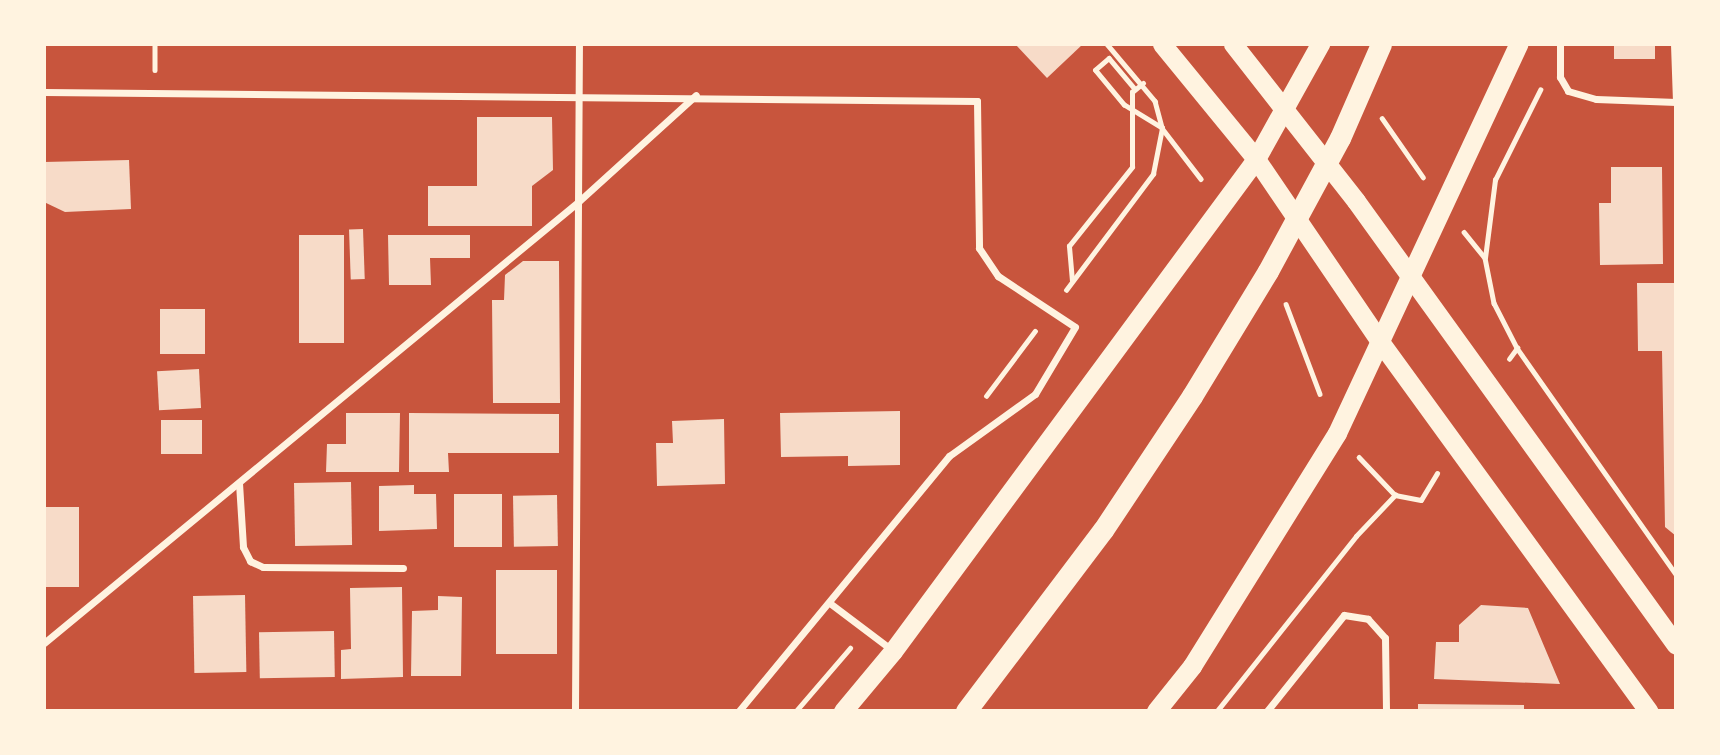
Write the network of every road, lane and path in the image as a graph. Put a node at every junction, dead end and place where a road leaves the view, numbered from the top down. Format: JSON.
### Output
{"nodes":[{"id":1,"x":579,"y":44,"type":"edge"},
{"id":2,"x":1162,"y":44,"type":"edge"},
{"id":3,"x":1233,"y":44,"type":"edge"},
{"id":4,"x":1320,"y":44,"type":"edge"},
{"id":5,"x":1381,"y":44,"type":"edge"},
{"id":6,"x":1518,"y":44,"type":"edge"},
{"id":7,"x":1560,"y":44,"type":"edge"},
{"id":8,"x":1674,"y":44,"type":"edge"},
{"id":9,"x":1560,"y":77,"type":"junction"},
{"id":10,"x":1135,"y":89,"type":"dead end"},
{"id":11,"x":44,"y":92,"type":"edge"},
{"id":12,"x":579,"y":95,"type":"junction"},
{"id":13,"x":696,"y":95,"type":"junction"},
{"id":14,"x":1132,"y":101,"type":"dead end"},
{"id":15,"x":1676,"y":102,"type":"edge"},
{"id":16,"x":1286,"y":107,"type":"junction"},
{"id":17,"x":1381,"y":115,"type":"dead end"},
{"id":18,"x":1162,"y":128,"type":"dead end"},
{"id":19,"x":1256,"y":159,"type":"junction"},
{"id":20,"x":578,"y":202,"type":"junction"},
{"id":21,"x":1442,"y":205,"type":"junction"},
{"id":22,"x":1485,"y":258,"type":"junction"},
{"id":23,"x":1409,"y":275,"type":"junction"},
{"id":24,"x":1072,"y":282,"type":"dead end"},
{"id":25,"x":1381,"y":343,"type":"junction"},
{"id":26,"x":239,"y":483,"type":"junction"},
{"id":27,"x":1395,"y":495,"type":"dead end"},
{"id":28,"x":402,"y":568,"type":"dead end"},
{"id":29,"x":1676,"y":574,"type":"edge"},
{"id":30,"x":831,"y":604,"type":"junction"},
{"id":31,"x":44,"y":643,"type":"edge"},
{"id":32,"x":1676,"y":645,"type":"edge"},
{"id":33,"x":893,"y":651,"type":"junction"},
{"id":34,"x":575,"y":711,"type":"edge"},
{"id":35,"x":739,"y":711,"type":"edge"},
{"id":36,"x":843,"y":711,"type":"edge"},
{"id":37,"x":966,"y":711,"type":"edge"},
{"id":38,"x":1156,"y":711,"type":"edge"},
{"id":39,"x":1217,"y":711,"type":"edge"},
{"id":40,"x":1267,"y":711,"type":"edge"},
{"id":41,"x":1386,"y":711,"type":"edge"},
{"id":42,"x":1648,"y":711,"type":"edge"}],
"edges":[{"from":1,"to":12,"type":"street"},
{"from":2,"to":19,"type":"highway"},
{"from":3,"to":16,"type":"highway"},
{"from":4,"to":16,"type":"highway"},
{"from":5,"to":37,"type":"highway"},
{"from":6,"to":21,"type":"highway"},
{"from":7,"to":9,"type":"street"},
{"from":8,"to":15,"type":"street"},
{"from":9,"to":15,"type":"street"},
{"from":9,"to":22,"type":"path"},
{"from":10,"to":18,"type":"path"},
{"from":11,"to":12,"type":"street"},
{"from":12,"to":13,"type":"street"},
{"from":12,"to":20,"type":"street"},
{"from":13,"to":20,"type":"street"},
{"from":13,"to":30,"type":"street"},
{"from":14,"to":24,"type":"path"},
{"from":16,"to":19,"type":"highway"},
{"from":16,"to":23,"type":"highway"},
{"from":17,"to":21,"type":"path"},
{"from":19,"to":25,"type":"highway"},
{"from":19,"to":33,"type":"highway"},
{"from":20,"to":26,"type":"street"},
{"from":20,"to":34,"type":"street"},
{"from":21,"to":22,"type":"path"},
{"from":21,"to":23,"type":"highway"},
{"from":22,"to":29,"type":"path"},
{"from":23,"to":25,"type":"highway"},
{"from":23,"to":32,"type":"highway"},
{"from":25,"to":38,"type":"highway"},
{"from":25,"to":42,"type":"highway"},
{"from":26,"to":28,"type":"street"},
{"from":26,"to":31,"type":"street"},
{"from":27,"to":39,"type":"path"},
{"from":30,"to":33,"type":"street"},
{"from":30,"to":35,"type":"street"},
{"from":33,"to":36,"type":"highway"},
{"from":40,"to":41,"type":"street"}]}
